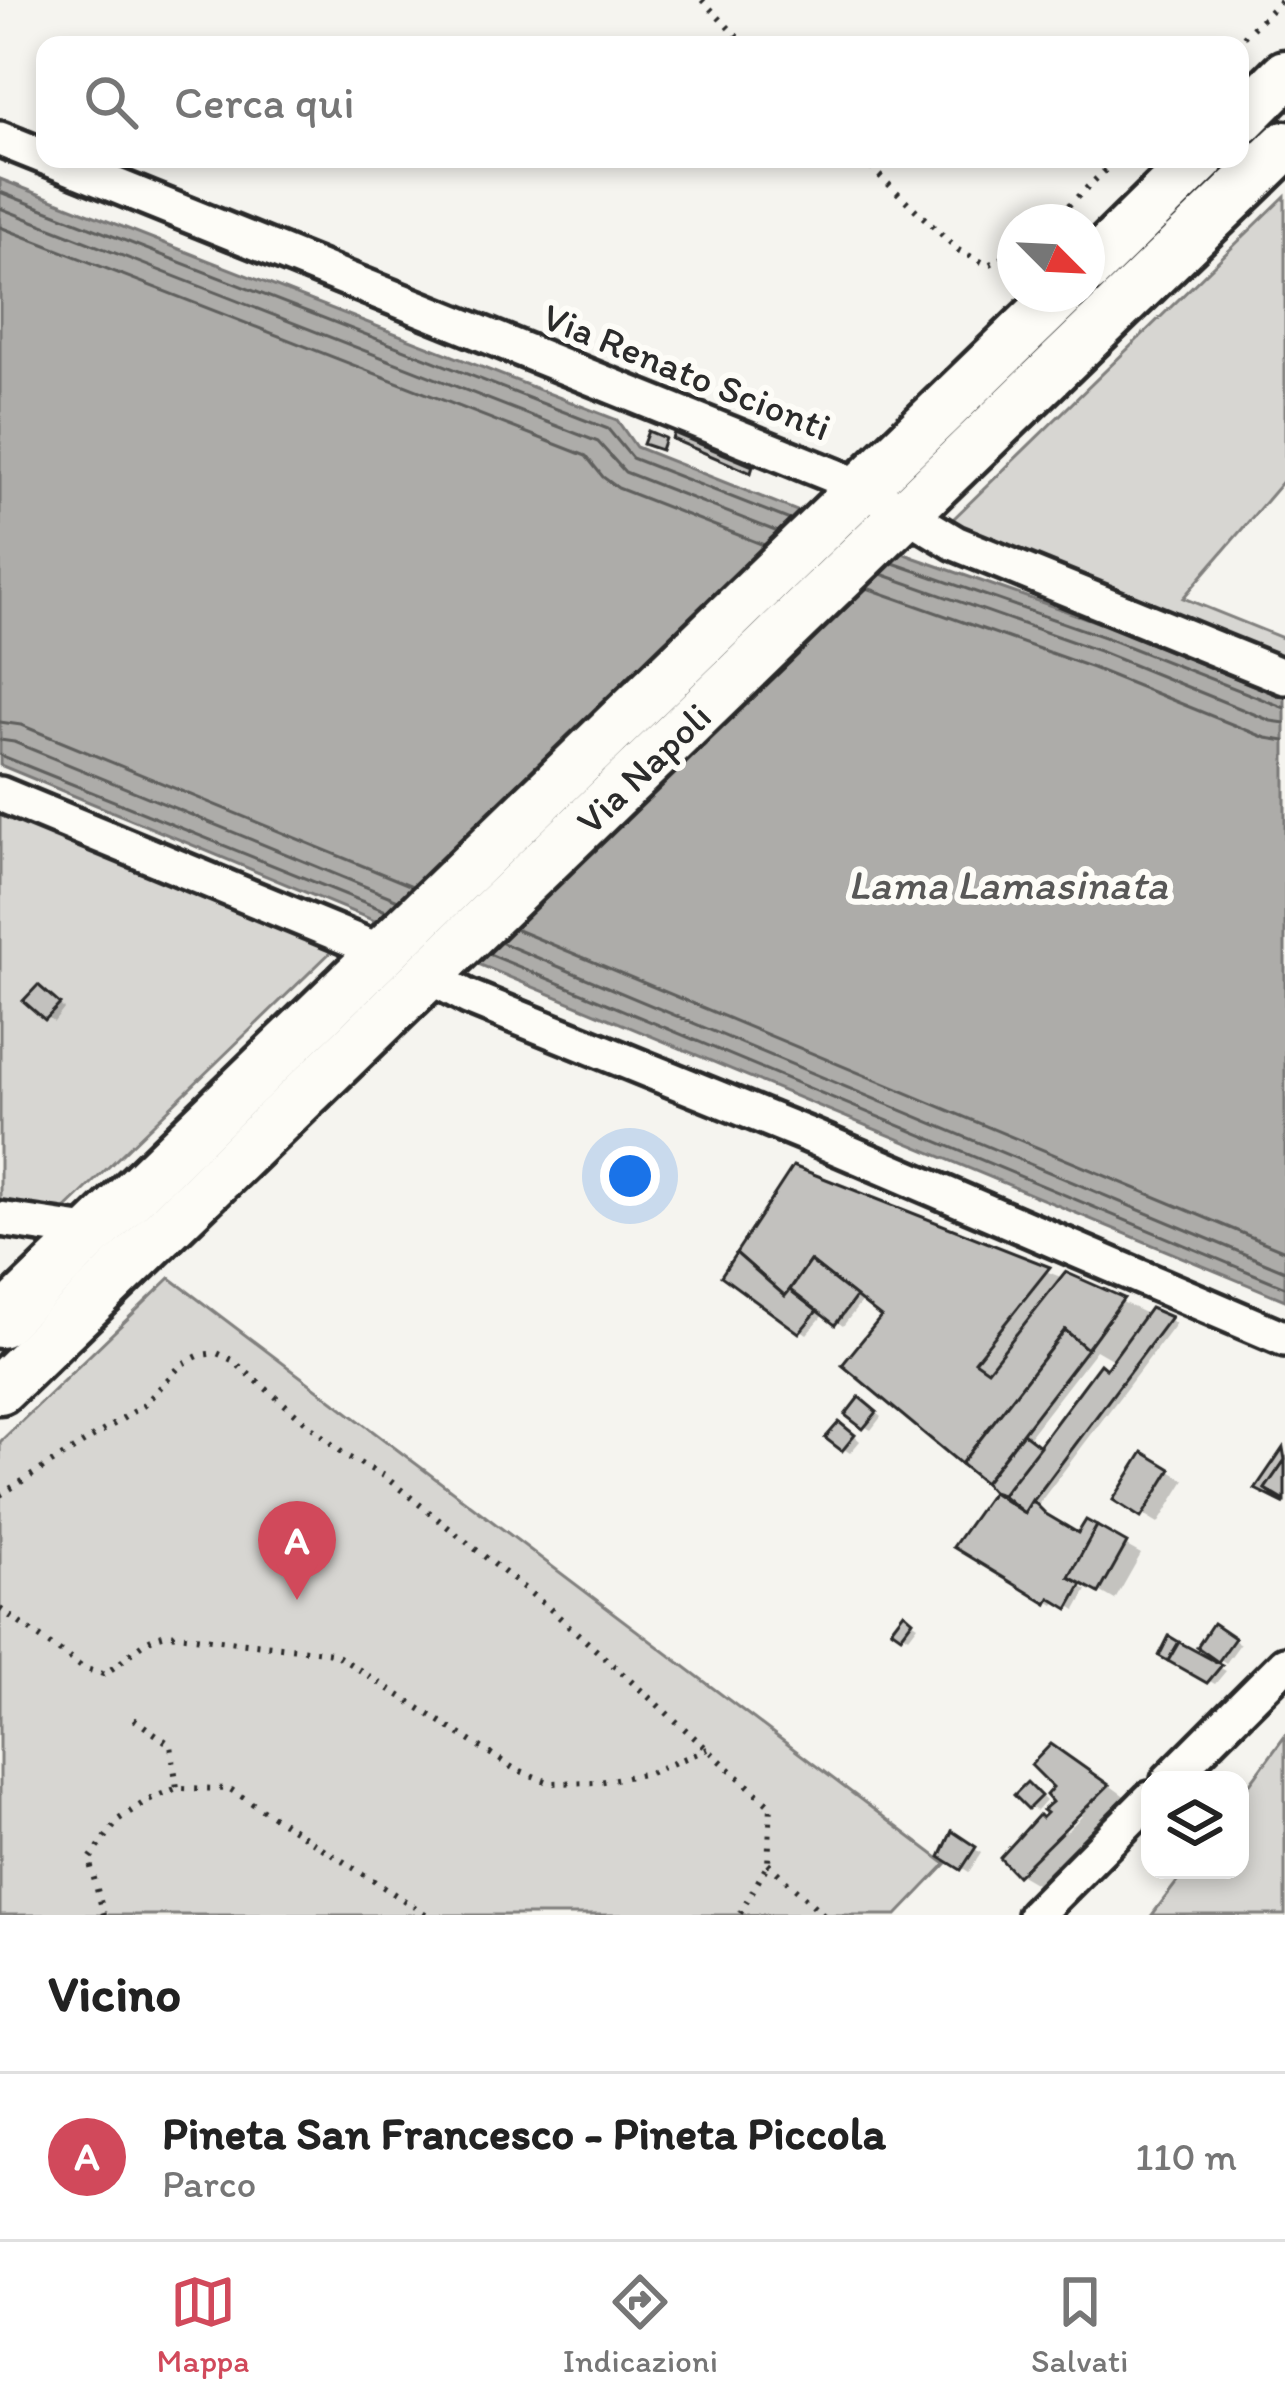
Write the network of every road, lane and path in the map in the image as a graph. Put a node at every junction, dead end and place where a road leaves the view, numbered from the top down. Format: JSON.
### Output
{"nodes":[{"id":1,"x":703,"y":0,"type":"edge"},
{"id":2,"x":1283,"y":0,"type":"edge"},
{"id":3,"x":737,"y":36,"type":"edge"},
{"id":4,"x":1245,"y":36,"type":"edge"},
{"id":5,"x":1285,"y":75,"type":"edge"},
{"id":6,"x":1249,"y":110,"type":"edge"},
{"id":7,"x":0,"y":139,"type":"edge"},
{"id":8,"x":1285,"y":146,"type":"edge"},
{"id":9,"x":36,"y":154,"type":"edge"},
{"id":10,"x":71,"y":168,"type":"edge"},
{"id":11,"x":871,"y":168,"type":"edge"},
{"id":12,"x":1108,"y":168,"type":"edge"},
{"id":13,"x":1191,"y":168,"type":"edge"},
{"id":14,"x":1070,"y":204,"type":"edge"},
{"id":15,"x":1105,"y":252,"type":"edge"},
{"id":16,"x":997,"y":261,"type":"edge"},
{"id":17,"x":1043,"y":312,"type":"edge"},
{"id":18,"x":851,"y":497,"type":"junction"},
{"id":19,"x":898,"y":520,"type":"junction"},
{"id":20,"x":1285,"y":677,"type":"edge"},
{"id":21,"x":0,"y":794,"type":"edge"},
{"id":22,"x":385,"y":953,"type":"junction"},
{"id":23,"x":430,"y":976,"type":"junction"},
{"id":24,"x":0,"y":1219,"type":"edge"},
{"id":25,"x":94,"y":1232,"type":"junction"},
{"id":26,"x":0,"y":1323,"type":"edge"},
{"id":27,"x":1285,"y":1339,"type":"edge"},
{"id":28,"x":0,"y":1389,"type":"edge"},
{"id":29,"x":0,"y":1495,"type":"edge"},
{"id":30,"x":0,"y":1610,"type":"edge"},
{"id":31,"x":1285,"y":1664,"type":"edge"},
{"id":32,"x":134,"y":1719,"type":"dead end"},
{"id":33,"x":708,"y":1749,"type":"junction"},
{"id":34,"x":1178,"y":1771,"type":"edge"},
{"id":35,"x":177,"y":1788,"type":"junction"},
{"id":36,"x":1141,"y":1808,"type":"edge"},
{"id":37,"x":768,"y":1864,"type":"junction"},
{"id":38,"x":104,"y":1915,"type":"edge"},
{"id":39,"x":427,"y":1915,"type":"edge"},
{"id":40,"x":739,"y":1915,"type":"edge"},
{"id":41,"x":824,"y":1915,"type":"edge"},
{"id":42,"x":1035,"y":1915,"type":"edge"}],
"edges":[{"from":1,"to":3,"type":"path"},
{"from":2,"to":4,"type":"path"},
{"from":5,"to":6,"type":"main road"},
{"from":7,"to":9,"type":"street","name":"Via Renato Scionti"},
{"from":8,"to":19,"type":"main road","name":"Via Napoli"},
{"from":10,"to":18,"type":"street","name":"Via Renato Scionti"},
{"from":11,"to":16,"type":"path"},
{"from":12,"to":14,"type":"path"},
{"from":13,"to":15,"type":"main road"},
{"from":17,"to":18,"type":"main road","name":"Via Napoli"},
{"from":18,"to":19,"type":"street","name":"Via Renato Scionti"},
{"from":18,"to":22,"type":"main road","name":"Via Napoli"},
{"from":19,"to":20,"type":"street","name":"Via Renato Scionti"},
{"from":19,"to":23,"type":"main road","name":"Via Napoli"},
{"from":21,"to":22,"type":"street"},
{"from":22,"to":25,"type":"main road","name":"Via Napoli"},
{"from":23,"to":27,"type":"street"},
{"from":23,"to":28,"type":"main road","name":"Via Napoli"},
{"from":24,"to":25,"type":"street"},
{"from":25,"to":26,"type":"main road","name":"Via Napoli"},
{"from":29,"to":33,"type":"path"},
{"from":30,"to":33,"type":"path"},
{"from":31,"to":34,"type":"street"},
{"from":32,"to":35,"type":"path"},
{"from":33,"to":37,"type":"path"},
{"from":35,"to":38,"type":"path"},
{"from":35,"to":39,"type":"path"},
{"from":36,"to":42,"type":"street"},
{"from":37,"to":40,"type":"path"},
{"from":37,"to":41,"type":"path"}]}
